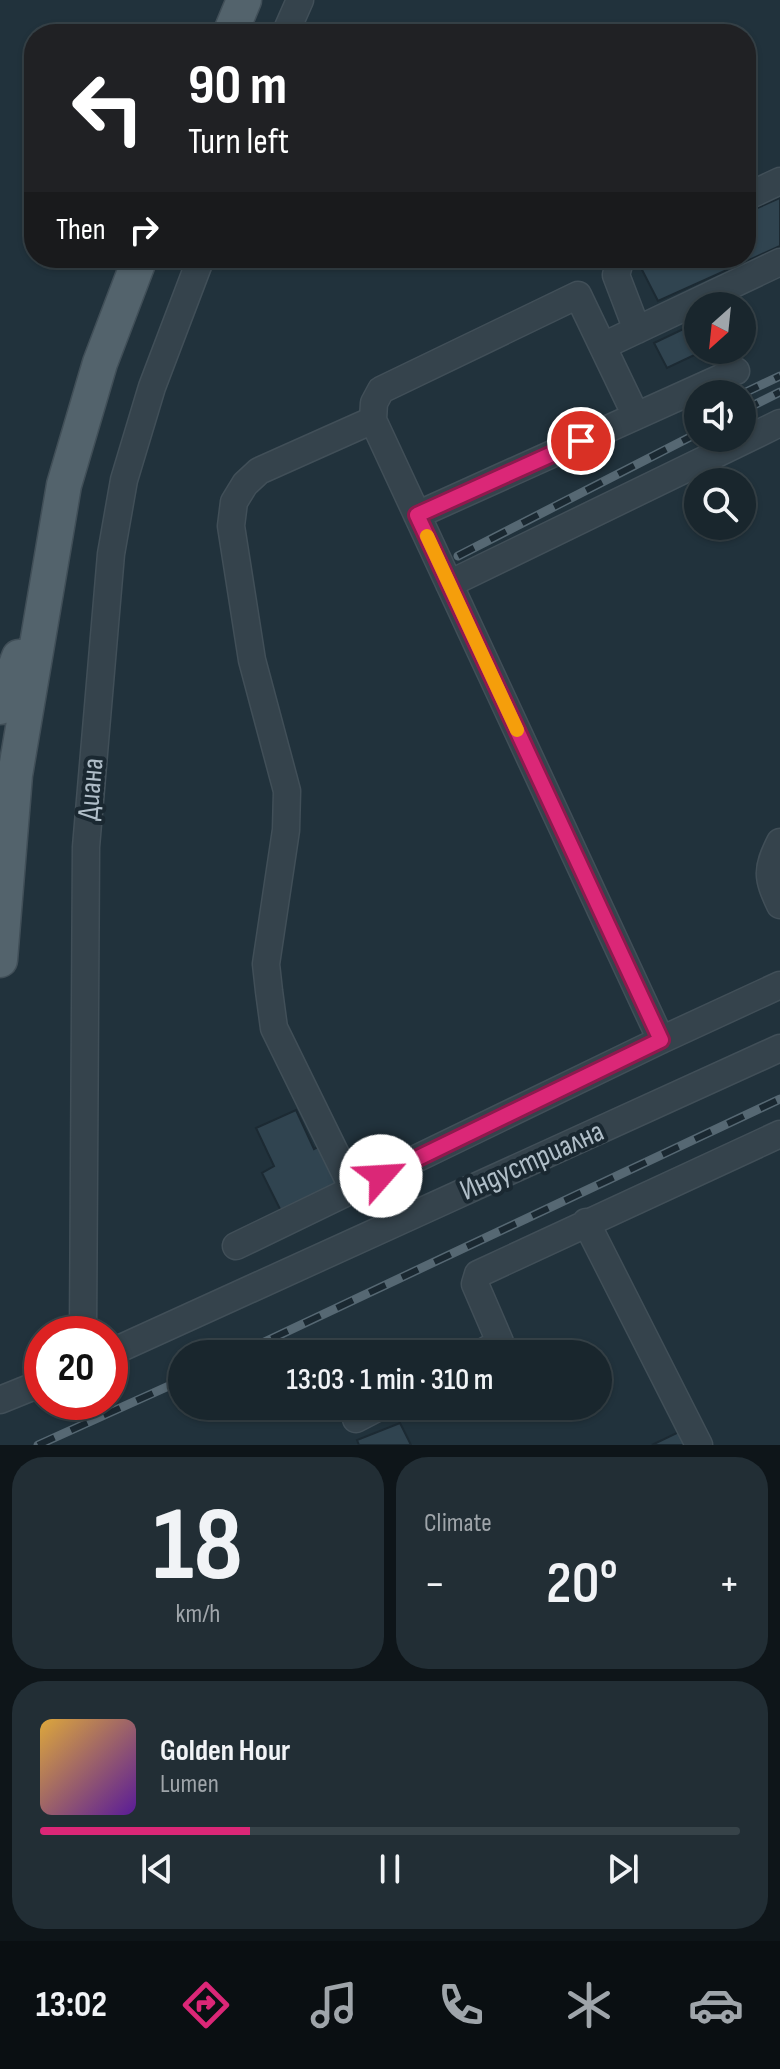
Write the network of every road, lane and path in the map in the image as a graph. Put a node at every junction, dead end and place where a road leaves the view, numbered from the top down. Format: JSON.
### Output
{"nodes":[{"id":1,"x":244,"y":0,"type":"edge"},
{"id":2,"x":300,"y":0,"type":"edge"},
{"id":3,"x":234,"y":24,"type":"edge"},
{"id":4,"x":289,"y":24,"type":"edge"},
{"id":5,"x":780,"y":181,"type":"edge"},
{"id":6,"x":756,"y":192,"type":"edge"},
{"id":7,"x":780,"y":262,"type":"edge"},
{"id":8,"x":136,"y":268,"type":"edge"},
{"id":9,"x":197,"y":268,"type":"edge"},
{"id":10,"x":618,"y":268,"type":"edge"},
{"id":11,"x":637,"y":330,"type":"junction"},
{"id":12,"x":603,"y":346,"type":"junction"},
{"id":13,"x":736,"y":371,"type":"dead end"},
{"id":14,"x":636,"y":416,"type":"junction"},
{"id":15,"x":373,"y":420,"type":"junction"},
{"id":16,"x":780,"y":423,"type":"edge"},
{"id":17,"x":417,"y":515,"type":"junction"},
{"id":18,"x":449,"y":584,"type":"junction"},
{"id":19,"x":45,"y":590,"type":"junction"},
{"id":20,"x":0,"y":707,"type":"edge"},
{"id":21,"x":6,"y":788,"type":"edge"},
{"id":22,"x":780,"y":842,"type":"edge"},
{"id":23,"x":780,"y":905,"type":"edge"},
{"id":24,"x":0,"y":960,"type":"edge"},
{"id":25,"x":780,"y":985,"type":"edge"},
{"id":26,"x":661,"y":1040,"type":"junction"},
{"id":27,"x":780,"y":1048,"type":"edge"},
{"id":28,"x":780,"y":1134,"type":"edge"},
{"id":29,"x":353,"y":1189,"type":"junction"},
{"id":30,"x":586,"y":1222,"type":"junction"},
{"id":31,"x":236,"y":1246,"type":"dead end"},
{"id":32,"x":83,"y":1316,"type":"edge"},
{"id":33,"x":499,"y":1340,"type":"edge"},
{"id":34,"x":128,"y":1345,"type":"edge"},
{"id":35,"x":24,"y":1390,"type":"edge"},
{"id":36,"x":0,"y":1400,"type":"edge"},
{"id":37,"x":699,"y":1445,"type":"edge"}],
"edges":[{"from":1,"to":3,"type":"main road"},
{"from":2,"to":4,"type":"street"},
{"from":5,"to":6,"type":"street"},
{"from":7,"to":11,"type":"street"},
{"from":8,"to":19,"type":"main road"},
{"from":9,"to":32,"type":"street","name":"Диана"},
{"from":10,"to":11,"type":"street"},
{"from":11,"to":12,"type":"street"},
{"from":12,"to":14,"type":"street"},
{"from":12,"to":15,"type":"street"},
{"from":13,"to":14,"type":"street"},
{"from":14,"to":17,"type":"street"},
{"from":15,"to":17,"type":"street"},
{"from":15,"to":29,"type":"street"},
{"from":16,"to":18,"type":"street"},
{"from":17,"to":18,"type":"street"},
{"from":18,"to":26,"type":"street"},
{"from":19,"to":20,"type":"main road"},
{"from":19,"to":21,"type":"main road"},
{"from":21,"to":24,"type":"main road"},
{"from":22,"to":23,"type":"street"},
{"from":25,"to":26,"type":"street"},
{"from":26,"to":29,"type":"street"},
{"from":27,"to":34,"type":"street","name":"Индустриална"},
{"from":28,"to":30,"type":"street"},
{"from":29,"to":31,"type":"street"},
{"from":30,"to":33,"type":"street"},
{"from":30,"to":37,"type":"street"},
{"from":35,"to":36,"type":"street"}]}
